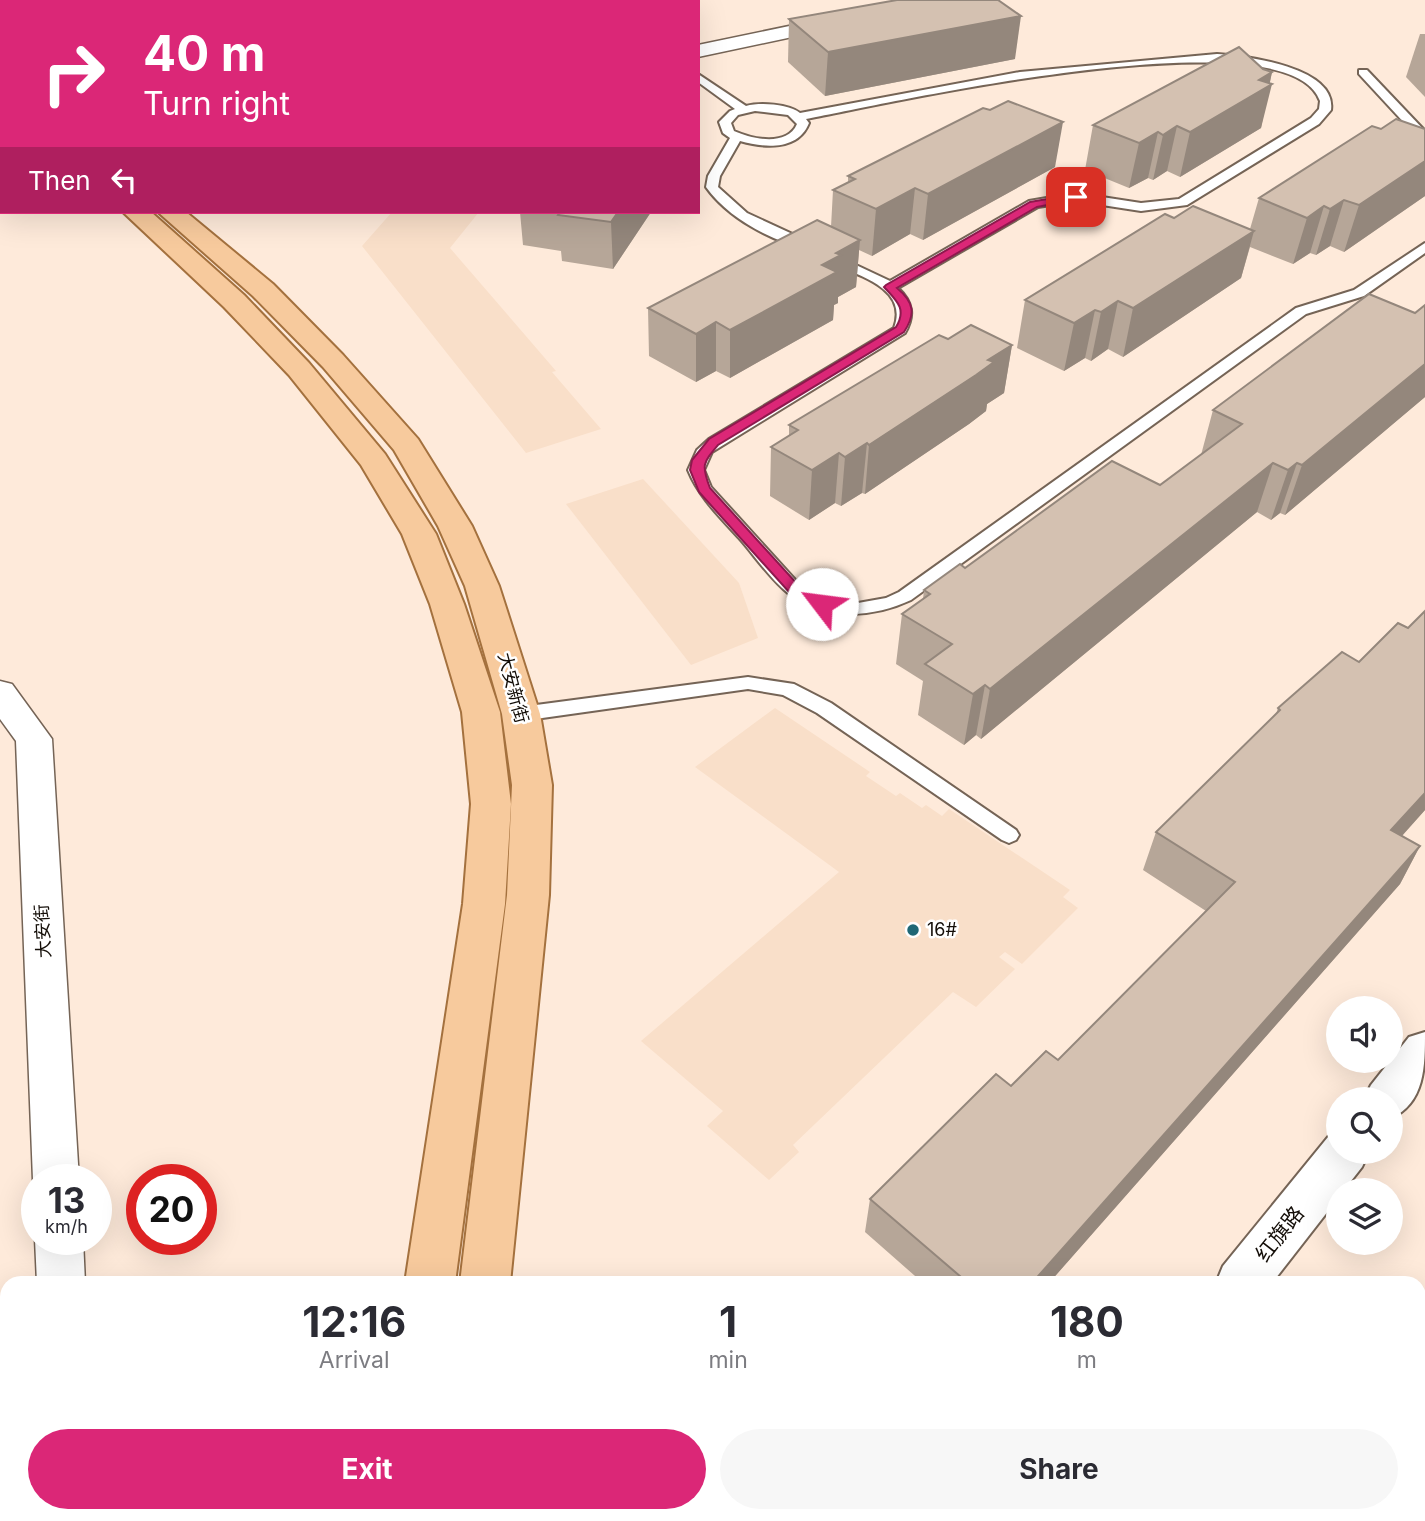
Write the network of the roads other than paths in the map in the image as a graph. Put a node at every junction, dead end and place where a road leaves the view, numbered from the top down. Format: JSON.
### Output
{"nodes":[{"id":1,"x":852,"y":19,"type":"edge"},
{"id":2,"x":700,"y":51,"type":"edge"},
{"id":3,"x":1363,"y":72,"type":"dead end"},
{"id":4,"x":700,"y":78,"type":"edge"},
{"id":5,"x":743,"y":109,"type":"junction"},
{"id":6,"x":800,"y":117,"type":"junction"},
{"id":7,"x":737,"y":137,"type":"junction"},
{"id":8,"x":1425,"y":138,"type":"edge"},
{"id":9,"x":138,"y":214,"type":"edge"},
{"id":10,"x":173,"y":214,"type":"edge"},
{"id":11,"x":1425,"y":247,"type":"edge"},
{"id":12,"x":890,"y":287,"type":"junction"},
{"id":13,"x":1336,"y":299,"type":"junction"},
{"id":14,"x":1362,"y":310,"type":"edge"},
{"id":15,"x":0,"y":693,"type":"edge"},
{"id":16,"x":522,"y":714,"type":"junction"},
{"id":17,"x":1009,"y":835,"type":"dead end"},
{"id":18,"x":1425,"y":1051,"type":"edge"},
{"id":19,"x":1396,"y":1087,"type":"edge"},
{"id":20,"x":55,"y":1164,"type":"edge"},
{"id":21,"x":1335,"y":1164,"type":"edge"},
{"id":22,"x":60,"y":1255,"type":"edge"},
{"id":23,"x":61,"y":1276,"type":"edge"},
{"id":24,"x":431,"y":1276,"type":"edge"},
{"id":25,"x":486,"y":1276,"type":"edge"},
{"id":26,"x":1247,"y":1276,"type":"edge"}],
"edges":[{"from":1,"to":2,"type":"street"},
{"from":3,"to":8,"type":"lane"},
{"from":4,"to":5,"type":"lane"},
{"from":5,"to":6,"type":"lane"},
{"from":5,"to":7,"type":"lane"},
{"from":6,"to":7,"type":"lane"},
{"from":6,"to":12,"type":"lane"},
{"from":7,"to":12,"type":"lane"},
{"from":9,"to":24,"type":"main road"},
{"from":10,"to":16,"type":"main road","name":"大安新街"},
{"from":11,"to":13,"type":"lane"},
{"from":12,"to":13,"type":"lane"},
{"from":13,"to":14,"type":"lane"},
{"from":15,"to":20,"type":"street","name":"大安街"},
{"from":16,"to":17,"type":"lane"},
{"from":16,"to":25,"type":"main road","name":"大安新街"},
{"from":18,"to":19,"type":"street"},
{"from":21,"to":26,"type":"street","name":"红旗路"},
{"from":22,"to":23,"type":"street"}]}
